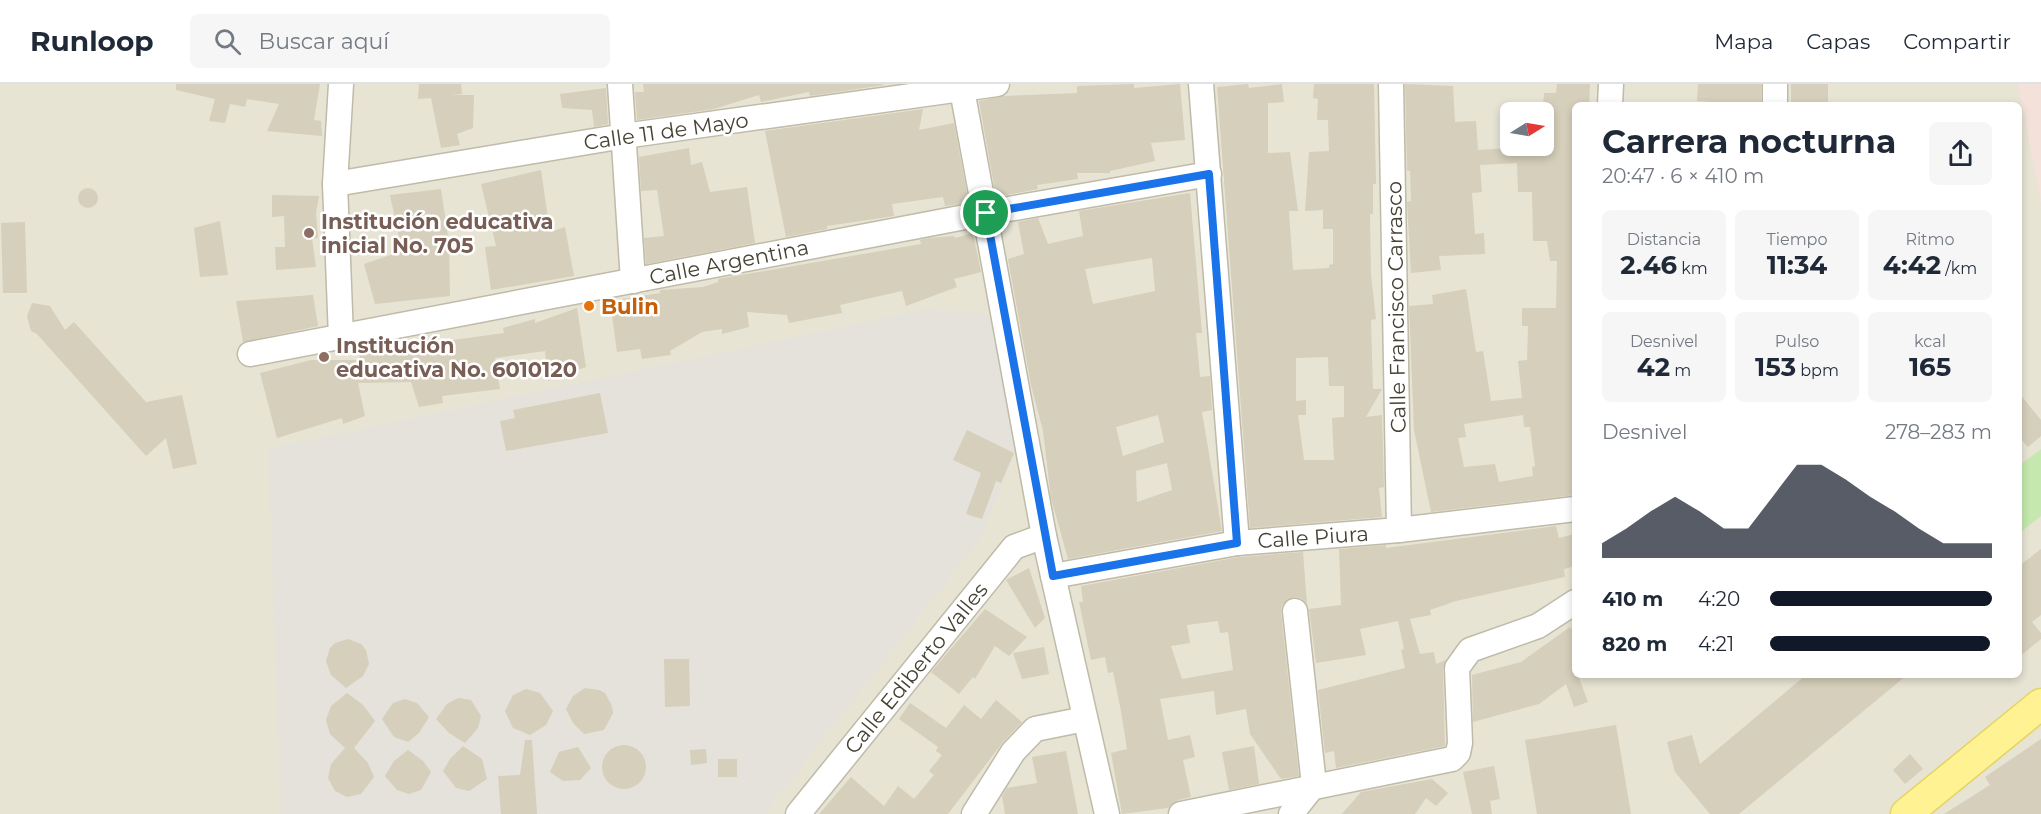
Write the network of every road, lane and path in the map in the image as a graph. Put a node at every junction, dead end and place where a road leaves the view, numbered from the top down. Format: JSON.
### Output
{"nodes":[{"id":1,"x":341,"y":84,"type":"edge"},
{"id":2,"x":620,"y":84,"type":"edge"},
{"id":3,"x":997,"y":84,"type":"edge"},
{"id":4,"x":1201,"y":84,"type":"edge"},
{"id":5,"x":1391,"y":84,"type":"edge"},
{"id":6,"x":1611,"y":84,"type":"edge"},
{"id":7,"x":1775,"y":84,"type":"edge"},
{"id":8,"x":962,"y":86,"type":"edge"},
{"id":9,"x":1610,"y":102,"type":"edge"},
{"id":10,"x":1775,"y":102,"type":"edge"},
{"id":11,"x":624,"y":136,"type":"junction"},
{"id":12,"x":1209,"y":174,"type":"junction"},
{"id":13,"x":335,"y":184,"type":"junction"},
{"id":14,"x":986,"y":213,"type":"junction"},
{"id":15,"x":633,"y":281,"type":"junction"},
{"id":16,"x":341,"y":337,"type":"junction"},
{"id":17,"x":250,"y":354,"type":"dead end"},
{"id":18,"x":1572,"y":509,"type":"edge"},
{"id":19,"x":1400,"y":531,"type":"junction"},
{"id":20,"x":1044,"y":536,"type":"junction"},
{"id":21,"x":1237,"y":543,"type":"junction"},
{"id":22,"x":1053,"y":576,"type":"junction"},
{"id":23,"x":1572,"y":604,"type":"edge"},
{"id":24,"x":1295,"y":611,"type":"dead end"},
{"id":25,"x":2041,"y":704,"type":"edge"},
{"id":26,"x":1085,"y":719,"type":"junction"},
{"id":27,"x":1314,"y":785,"type":"junction"},
{"id":28,"x":798,"y":814,"type":"edge"},
{"id":29,"x":974,"y":814,"type":"edge"},
{"id":30,"x":1107,"y":814,"type":"edge"},
{"id":31,"x":1181,"y":814,"type":"edge"},
{"id":32,"x":1292,"y":814,"type":"edge"},
{"id":33,"x":1906,"y":814,"type":"edge"}],
"edges":[{"from":1,"to":13,"type":"street"},
{"from":2,"to":11,"type":"street"},
{"from":3,"to":8,"type":"street","name":"Calle 11 de Mayo"},
{"from":4,"to":12,"type":"street"},
{"from":5,"to":19,"type":"street","name":"Calle Francisco Carrasco"},
{"from":6,"to":9,"type":"street"},
{"from":7,"to":10,"type":"street"},
{"from":8,"to":11,"type":"street","name":"Calle 11 de Mayo"},
{"from":8,"to":14,"type":"street"},
{"from":11,"to":13,"type":"street","name":"Calle 11 de Mayo"},
{"from":11,"to":15,"type":"street"},
{"from":12,"to":14,"type":"street","name":"Calle Argentina"},
{"from":12,"to":21,"type":"street"},
{"from":13,"to":16,"type":"street"},
{"from":14,"to":15,"type":"street","name":"Calle Argentina"},
{"from":14,"to":20,"type":"street"},
{"from":15,"to":16,"type":"street","name":"Calle Argentina"},
{"from":16,"to":17,"type":"street","name":"Calle Argentina"},
{"from":18,"to":19,"type":"street","name":"Calle Piura"},
{"from":19,"to":21,"type":"street","name":"Calle Piura"},
{"from":20,"to":22,"type":"street"},
{"from":20,"to":28,"type":"street","name":"Calle Ediberto Valles"},
{"from":21,"to":22,"type":"street","name":"Calle Piura"},
{"from":22,"to":26,"type":"street"},
{"from":23,"to":27,"type":"street"},
{"from":24,"to":27,"type":"street"},
{"from":25,"to":33,"type":"main road"},
{"from":26,"to":29,"type":"street"},
{"from":26,"to":30,"type":"street"},
{"from":27,"to":31,"type":"street"},
{"from":27,"to":32,"type":"street"}]}
